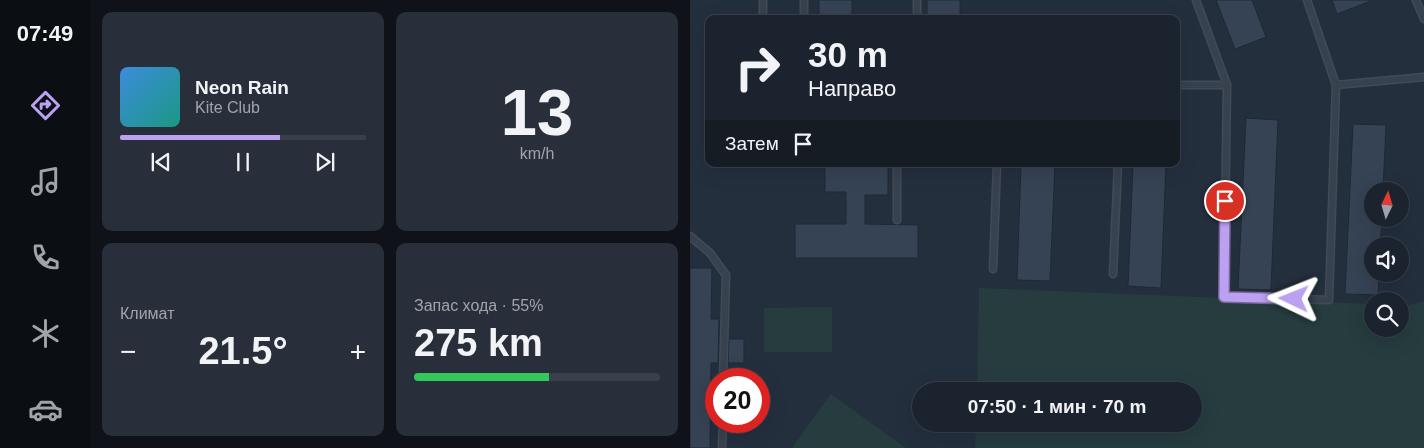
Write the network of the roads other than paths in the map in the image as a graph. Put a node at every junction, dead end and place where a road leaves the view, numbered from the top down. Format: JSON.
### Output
{"nodes":[{"id":1,"x":763,"y":0,"type":"edge"},
{"id":2,"x":804,"y":0,"type":"edge"},
{"id":3,"x":917,"y":0,"type":"edge"},
{"id":4,"x":1196,"y":0,"type":"edge"},
{"id":5,"x":1307,"y":0,"type":"edge"},
{"id":6,"x":1416,"y":0,"type":"edge"},
{"id":7,"x":763,"y":15,"type":"edge"},
{"id":8,"x":804,"y":15,"type":"edge"},
{"id":9,"x":917,"y":15,"type":"edge"},
{"id":10,"x":1424,"y":19,"type":"edge"},
{"id":11,"x":1424,"y":77,"type":"edge"},
{"id":12,"x":1180,"y":85,"type":"edge"},
{"id":13,"x":1227,"y":85,"type":"junction"},
{"id":14,"x":1336,"y":85,"type":"junction"},
{"id":15,"x":897,"y":167,"type":"edge"},
{"id":16,"x":997,"y":167,"type":"edge"},
{"id":17,"x":1118,"y":167,"type":"edge"},
{"id":18,"x":897,"y":220,"type":"dead end"},
{"id":19,"x":690,"y":236,"type":"edge"},
{"id":20,"x":993,"y":269,"type":"dead end"},
{"id":21,"x":1112,"y":274,"type":"dead end"},
{"id":22,"x":723,"y":368,"type":"edge"},
{"id":23,"x":723,"y":433,"type":"edge"},
{"id":24,"x":722,"y":448,"type":"edge"}],
"edges":[{"from":1,"to":7,"type":"lane"},
{"from":2,"to":8,"type":"lane"},
{"from":3,"to":9,"type":"lane"},
{"from":4,"to":13,"type":"lane"},
{"from":5,"to":14,"type":"lane"},
{"from":6,"to":10,"type":"lane"},
{"from":11,"to":14,"type":"lane"},
{"from":12,"to":13,"type":"lane"},
{"from":13,"to":14,"type":"lane"},
{"from":15,"to":18,"type":"lane"},
{"from":16,"to":20,"type":"lane"},
{"from":17,"to":21,"type":"lane"},
{"from":19,"to":22,"type":"lane"},
{"from":23,"to":24,"type":"lane"}]}
